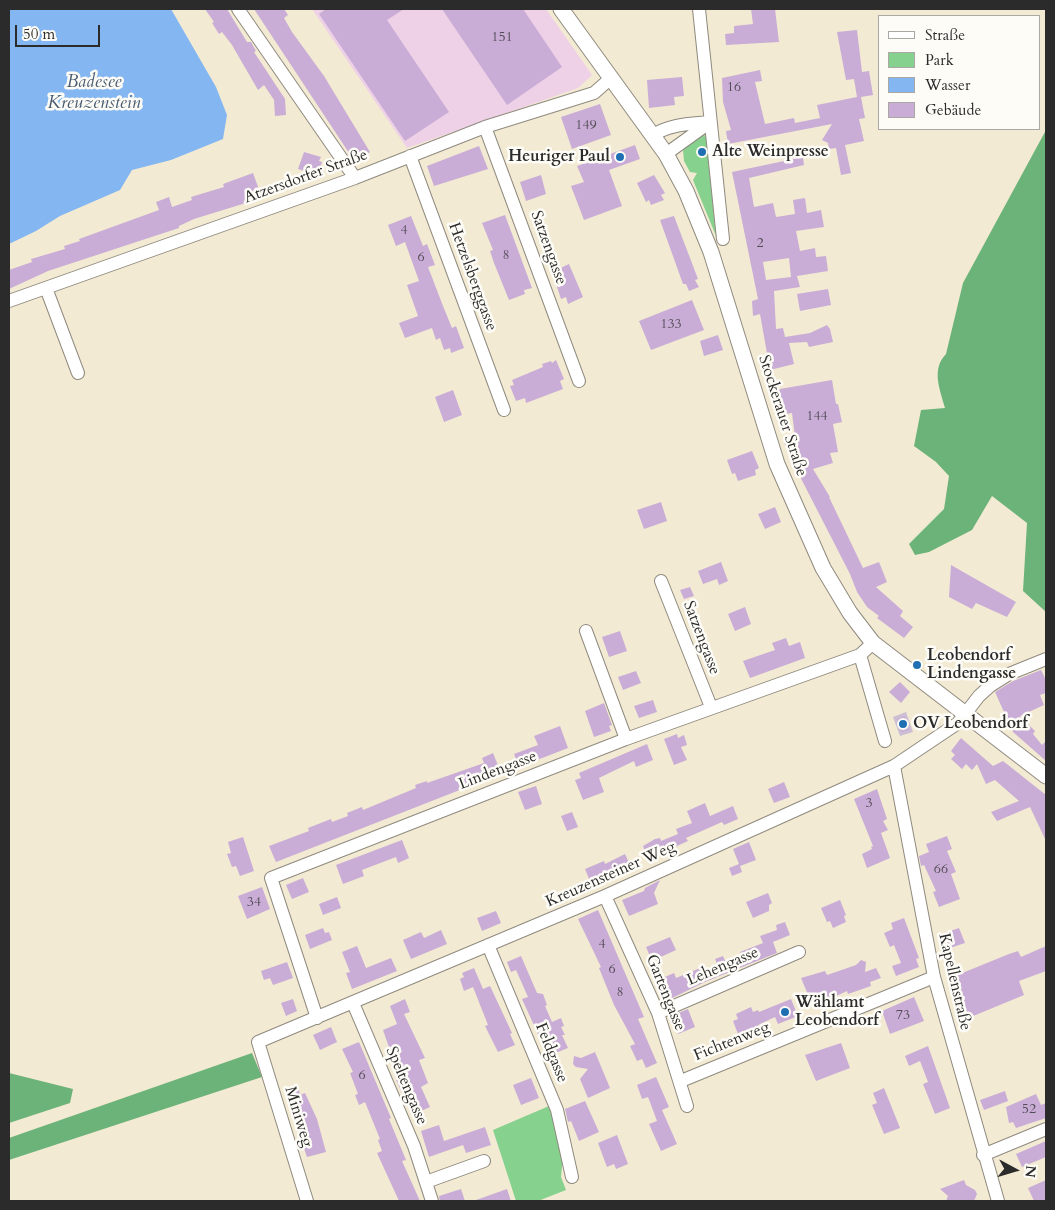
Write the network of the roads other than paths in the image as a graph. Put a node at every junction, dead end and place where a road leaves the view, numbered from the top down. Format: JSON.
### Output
{"nodes":[{"id":1,"x":238,"y":9,"type":"edge"},
{"id":2,"x":560,"y":9,"type":"edge"},
{"id":3,"x":699,"y":9,"type":"edge"},
{"id":4,"x":611,"y":78,"type":"junction"},
{"id":5,"x":710,"y":122,"type":"junction"},
{"id":6,"x":485,"y":127,"type":"junction"},
{"id":7,"x":652,"y":136,"type":"junction"},
{"id":8,"x":666,"y":154,"type":"junction"},
{"id":9,"x":410,"y":156,"type":"junction"},
{"id":10,"x":355,"y":178,"type":"junction"},
{"id":11,"x":722,"y":240,"type":"dead end"},
{"id":12,"x":46,"y":288,"type":"junction"},
{"id":13,"x":9,"y":301,"type":"edge"},
{"id":14,"x":78,"y":372,"type":"dead end"},
{"id":15,"x":579,"y":381,"type":"dead end"},
{"id":16,"x":504,"y":410,"type":"dead end"},
{"id":17,"x":661,"y":580,"type":"dead end"},
{"id":18,"x":586,"y":631,"type":"dead end"},
{"id":19,"x":873,"y":643,"type":"junction"},
{"id":20,"x":860,"y":655,"type":"junction"},
{"id":21,"x":1046,"y":659,"type":"edge"},
{"id":22,"x":711,"y":707,"type":"junction"},
{"id":23,"x":965,"y":714,"type":"junction"},
{"id":24,"x":626,"y":739,"type":"junction"},
{"id":25,"x":886,"y":740,"type":"dead end"},
{"id":26,"x":894,"y":766,"type":"junction"},
{"id":27,"x":1046,"y":776,"type":"edge"},
{"id":28,"x":605,"y":896,"type":"junction"},
{"id":29,"x":488,"y":945,"type":"junction"},
{"id":30,"x":799,"y":952,"type":"dead end"},
{"id":31,"x":934,"y":977,"type":"junction"},
{"id":32,"x":354,"y":1003,"type":"junction"},
{"id":33,"x":658,"y":1012,"type":"junction"},
{"id":34,"x":317,"y":1018,"type":"junction"},
{"id":35,"x":258,"y":1042,"type":"joint"},
{"id":36,"x":681,"y":1081,"type":"junction"},
{"id":37,"x":687,"y":1106,"type":"dead end"},
{"id":38,"x":1046,"y":1129,"type":"edge"},
{"id":39,"x":983,"y":1155,"type":"junction"},
{"id":40,"x":484,"y":1161,"type":"dead end"},
{"id":41,"x":572,"y":1177,"type":"dead end"},
{"id":42,"x":426,"y":1182,"type":"junction"},
{"id":43,"x":307,"y":1201,"type":"edge"},
{"id":44,"x":432,"y":1201,"type":"edge"},
{"id":45,"x":998,"y":1201,"type":"edge"}],
"edges":[{"from":1,"to":10,"type":"street"},
{"from":2,"to":4,"type":"street","name":"Stockerauer Straße"},
{"from":3,"to":5,"type":"street"},
{"from":4,"to":6,"type":"street","name":"Atzersdorfer Straße"},
{"from":4,"to":7,"type":"street","name":"Stockerauer Straße"},
{"from":5,"to":7,"type":"street"},
{"from":5,"to":8,"type":"street"},
{"from":5,"to":11,"type":"street"},
{"from":6,"to":9,"type":"street","name":"Atzersdorfer Straße"},
{"from":6,"to":15,"type":"street","name":"Satzengasse"},
{"from":7,"to":8,"type":"street","name":"Stockerauer Straße"},
{"from":8,"to":19,"type":"street","name":"Stockerauer Straße"},
{"from":9,"to":10,"type":"street","name":"Atzersdorfer Straße"},
{"from":9,"to":16,"type":"street","name":"Hetzelsberggasse"},
{"from":10,"to":12,"type":"street","name":"Atzersdorfer Straße"},
{"from":12,"to":13,"type":"street","name":"Atzersdorfer Straße"},
{"from":12,"to":14,"type":"street"},
{"from":17,"to":22,"type":"street","name":"Satzengasse"},
{"from":18,"to":24,"type":"street"},
{"from":19,"to":20,"type":"street","name":"Lindengasse"},
{"from":19,"to":23,"type":"street","name":"Stockerauer Straße"},
{"from":20,"to":22,"type":"street","name":"Lindengasse"},
{"from":20,"to":25,"type":"street"},
{"from":21,"to":23,"type":"street","name":"Kreuzensteiner Weg"},
{"from":22,"to":24,"type":"street","name":"Lindengasse"},
{"from":23,"to":26,"type":"street","name":"Kreuzensteiner Weg"},
{"from":23,"to":27,"type":"street","name":"Stockerauer Straße"},
{"from":24,"to":34,"type":"street","name":"Lindengasse"},
{"from":26,"to":28,"type":"street","name":"Kreuzensteiner Weg"},
{"from":26,"to":31,"type":"street","name":"Kapellenstraße"},
{"from":28,"to":29,"type":"street","name":"Kreuzensteiner Weg"},
{"from":28,"to":33,"type":"street","name":"Gartengasse"},
{"from":29,"to":32,"type":"street","name":"Kreuzensteiner Weg"},
{"from":29,"to":41,"type":"street","name":"Feldgasse"},
{"from":30,"to":33,"type":"street","name":"Lehengasse"},
{"from":31,"to":36,"type":"street","name":"Fichtenweg"},
{"from":31,"to":39,"type":"street","name":"Kapellenstraße"},
{"from":32,"to":34,"type":"street","name":"Kreuzensteiner Weg"},
{"from":32,"to":42,"type":"street","name":"Speltengasse"},
{"from":33,"to":36,"type":"street","name":"Gartengasse"},
{"from":34,"to":35,"type":"street","name":"Kreuzensteiner Weg"},
{"from":35,"to":43,"type":"street","name":"Miniweg"},
{"from":36,"to":37,"type":"street","name":"Gartengasse"},
{"from":38,"to":39,"type":"street"},
{"from":39,"to":45,"type":"street","name":"Kapellenstraße"},
{"from":40,"to":42,"type":"street"},
{"from":42,"to":44,"type":"street","name":"Speltengasse"}]}
